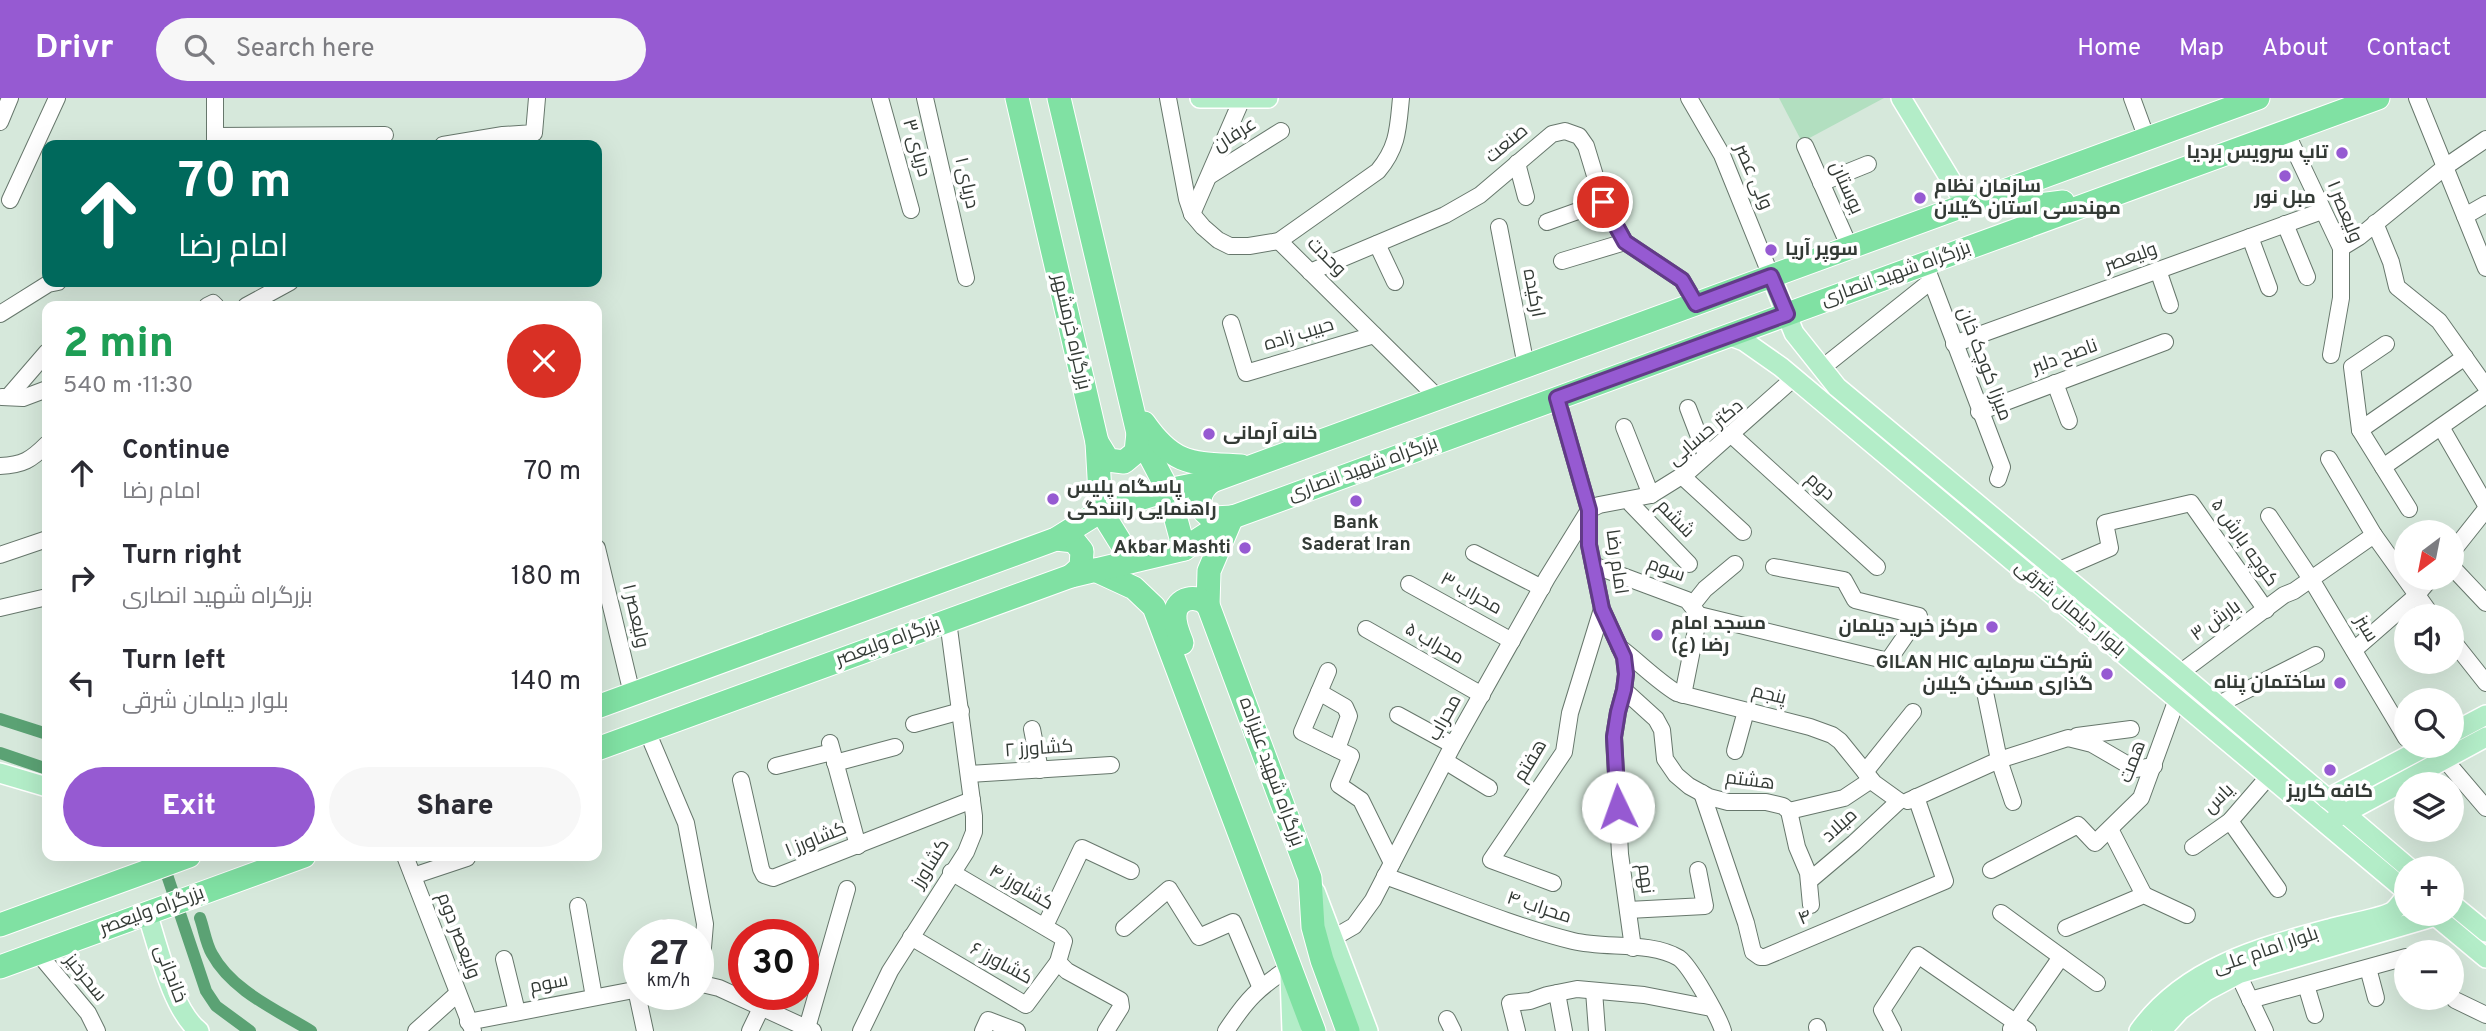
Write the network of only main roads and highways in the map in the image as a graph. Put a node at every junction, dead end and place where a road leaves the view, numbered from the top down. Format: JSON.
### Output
{"nodes":[{"id":1,"x":1059,"y":98,"type":"edge"},
{"id":2,"x":1199,"y":98,"type":"edge"},
{"id":3,"x":1268,"y":98,"type":"edge"},
{"id":4,"x":1901,"y":98,"type":"edge"},
{"id":5,"x":2258,"y":98,"type":"edge"},
{"id":6,"x":2378,"y":98,"type":"edge"},
{"id":7,"x":1242,"y":99,"type":"edge"},
{"id":8,"x":1013,"y":100,"type":"edge"},
{"id":9,"x":2015,"y":187,"type":"junction"},
{"id":10,"x":2131,"y":188,"type":"junction"},
{"id":11,"x":1966,"y":205,"type":"junction"},
{"id":12,"x":1779,"y":295,"type":"junction"},
{"id":13,"x":1728,"y":335,"type":"junction"},
{"id":14,"x":1765,"y":354,"type":"junction"},
{"id":15,"x":1836,"y":387,"type":"junction"},
{"id":16,"x":1131,"y":403,"type":"junction"},
{"id":17,"x":1138,"y":433,"type":"junction"},
{"id":18,"x":1097,"y":442,"type":"junction"},
{"id":19,"x":1251,"y":467,"type":"junction"},
{"id":20,"x":1212,"y":481,"type":"junction"},
{"id":21,"x":1168,"y":490,"type":"junction"},
{"id":22,"x":1101,"y":512,"type":"junction"},
{"id":23,"x":1233,"y":517,"type":"junction"},
{"id":24,"x":1056,"y":538,"type":"junction"},
{"id":25,"x":1184,"y":549,"type":"junction"},
{"id":26,"x":1132,"y":561,"type":"junction"},
{"id":27,"x":1095,"y":570,"type":"junction"},
{"id":28,"x":1071,"y":576,"type":"junction"},
{"id":29,"x":1208,"y":605,"type":"junction"},
{"id":30,"x":2180,"y":673,"type":"junction"},
{"id":31,"x":2177,"y":699,"type":"junction"},
{"id":32,"x":602,"y":705,"type":"edge"},
{"id":33,"x":1194,"y":708,"type":"junction"},
{"id":34,"x":2486,"y":715,"type":"edge"},
{"id":35,"x":2464,"y":727,"type":"edge"},
{"id":36,"x":2486,"y":737,"type":"edge"},
{"id":37,"x":602,"y":747,"type":"edge"},
{"id":38,"x":2397,"y":758,"type":"edge"},
{"id":39,"x":0,"y":773,"type":"edge"},
{"id":40,"x":2371,"y":776,"type":"junction"},
{"id":41,"x":42,"y":786,"type":"edge"},
{"id":42,"x":2383,"y":794,"type":"junction"},
{"id":43,"x":2319,"y":805,"type":"junction"},
{"id":44,"x":2345,"y":814,"type":"junction"},
{"id":45,"x":2395,"y":856,"type":"edge"},
{"id":46,"x":290,"y":861,"type":"edge"},
{"id":47,"x":144,"y":863,"type":"edge"},
{"id":48,"x":1310,"y":878,"type":"junction"},
{"id":49,"x":2394,"y":881,"type":"edge"},
{"id":50,"x":147,"y":913,"type":"junction"},
{"id":51,"x":2464,"y":914,"type":"edge"},
{"id":52,"x":2394,"y":919,"type":"edge"},
{"id":53,"x":2,"y":920,"type":"edge"},
{"id":54,"x":2394,"y":920,"type":"edge"},
{"id":55,"x":2447,"y":926,"type":"edge"},
{"id":56,"x":2486,"y":932,"type":"edge"},
{"id":57,"x":2486,"y":958,"type":"edge"},
{"id":58,"x":0,"y":967,"type":"edge"},
{"id":59,"x":1290,"y":967,"type":"junction"},
{"id":60,"x":199,"y":1031,"type":"edge"},
{"id":61,"x":1292,"y":1031,"type":"edge"},
{"id":62,"x":1314,"y":1031,"type":"edge"},
{"id":63,"x":1348,"y":1031,"type":"edge"},
{"id":64,"x":1368,"y":1031,"type":"edge"},
{"id":65,"x":2139,"y":1031,"type":"edge"},
{"id":66,"x":2161,"y":1031,"type":"edge"}],
"edges":[{"from":1,"to":16,"type":"highway"},
{"from":2,"to":7,"type":"main road"},
{"from":3,"to":7,"type":"main road"},
{"from":4,"to":11,"type":"main road"},
{"from":5,"to":9,"type":"highway","name":"بزرگراه شهید انصاری"},
{"from":6,"to":10,"type":"highway","name":"بزرگراه شهید انصاری"},
{"from":8,"to":18,"type":"highway","name":"بزرگراه خرمشهر"},
{"from":9,"to":10,"type":"highway"},
{"from":9,"to":11,"type":"highway","name":"بزرگراه شهید انصاری"},
{"from":10,"to":12,"type":"highway","name":"بزرگراه شهید انصاری"},
{"from":11,"to":12,"type":"highway","name":"بزرگراه شهید انصاری"},
{"from":12,"to":13,"type":"highway","name":"بزرگراه شهید انصاری"},
{"from":12,"to":15,"type":"main road","name":"بلوار دیلمان شرقی"},
{"from":12,"to":19,"type":"highway","name":"بزرگراه شهید انصاری"},
{"from":13,"to":14,"type":"main road","name":"بلوار دیلمان شرقی"},
{"from":13,"to":23,"type":"highway","name":"بزرگراه شهید انصاری"},
{"from":14,"to":15,"type":"main road"},
{"from":14,"to":31,"type":"main road","name":"بلوار دیلمان شرقی"},
{"from":15,"to":30,"type":"main road","name":"بلوار دیلمان شرقی"},
{"from":16,"to":17,"type":"highway"},
{"from":16,"to":19,"type":"highway"},
{"from":17,"to":18,"type":"highway"},
{"from":17,"to":21,"type":"highway"},
{"from":18,"to":22,"type":"highway","name":"بزرگراه خرمشهر"},
{"from":19,"to":20,"type":"highway","name":"بزرگراه شهید انصاری"},
{"from":20,"to":21,"type":"highway","name":"بزرگراه شهید انصاری"},
{"from":20,"to":23,"type":"highway"},
{"from":21,"to":22,"type":"highway","name":"بزرگراه شهید انصاری"},
{"from":21,"to":25,"type":"highway"},
{"from":22,"to":24,"type":"highway","name":"بزرگراه ولیعصر"},
{"from":22,"to":26,"type":"highway","name":"بزرگراه خرمشهر"},
{"from":23,"to":25,"type":"highway","name":"بزرگراه شهید انصاری"},
{"from":23,"to":29,"type":"highway","name":"بزرگراه شهید علیزاده"},
{"from":24,"to":28,"type":"highway"},
{"from":24,"to":32,"type":"highway","name":"بزرگراه ولیعصر"},
{"from":25,"to":26,"type":"highway","name":"بزرگراه ولیعصر"},
{"from":26,"to":27,"type":"highway","name":"بزرگراه ولیعصر"},
{"from":27,"to":28,"type":"highway","name":"بزرگراه ولیعصر"},
{"from":27,"to":33,"type":"highway"},
{"from":28,"to":37,"type":"highway","name":"بزرگراه ولیعصر"},
{"from":29,"to":33,"type":"highway"},
{"from":29,"to":48,"type":"highway","name":"بزرگراه شهید علیزاده"},
{"from":30,"to":31,"type":"main road"},
{"from":30,"to":43,"type":"main road","name":"بلوار دیلمان شرقی"},
{"from":31,"to":43,"type":"main road","name":"بلوار دیلمان شرقی"},
{"from":33,"to":59,"type":"highway"},
{"from":34,"to":35,"type":"main road"},
{"from":36,"to":42,"type":"main road"},
{"from":38,"to":40,"type":"main road"},
{"from":39,"to":41,"type":"main road"},
{"from":40,"to":42,"type":"main road"},
{"from":40,"to":43,"type":"main road"},
{"from":42,"to":44,"type":"main road"},
{"from":43,"to":44,"type":"main road"},
{"from":43,"to":49,"type":"main road","name":"بلوار دیلمان شرقی"},
{"from":44,"to":45,"type":"main road"},
{"from":46,"to":50,"type":"highway","name":"بزرگراه ولیعصر"},
{"from":47,"to":53,"type":"highway","name":"بزرگراه ولیعصر"},
{"from":48,"to":63,"type":"highway","name":"بزرگراه شهید علیزاده"},
{"from":48,"to":64,"type":"main road"},
{"from":50,"to":58,"type":"highway","name":"بزرگراه ولیعصر"},
{"from":50,"to":60,"type":"main road","name":"خانجانی"},
{"from":51,"to":56,"type":"main road"},
{"from":52,"to":65,"type":"main road","name":"بلوار امام علی"},
{"from":54,"to":66,"type":"main road","name":"بلوار امام علی"},
{"from":55,"to":57,"type":"main road"},
{"from":59,"to":61,"type":"main road"},
{"from":59,"to":62,"type":"highway"}]}
